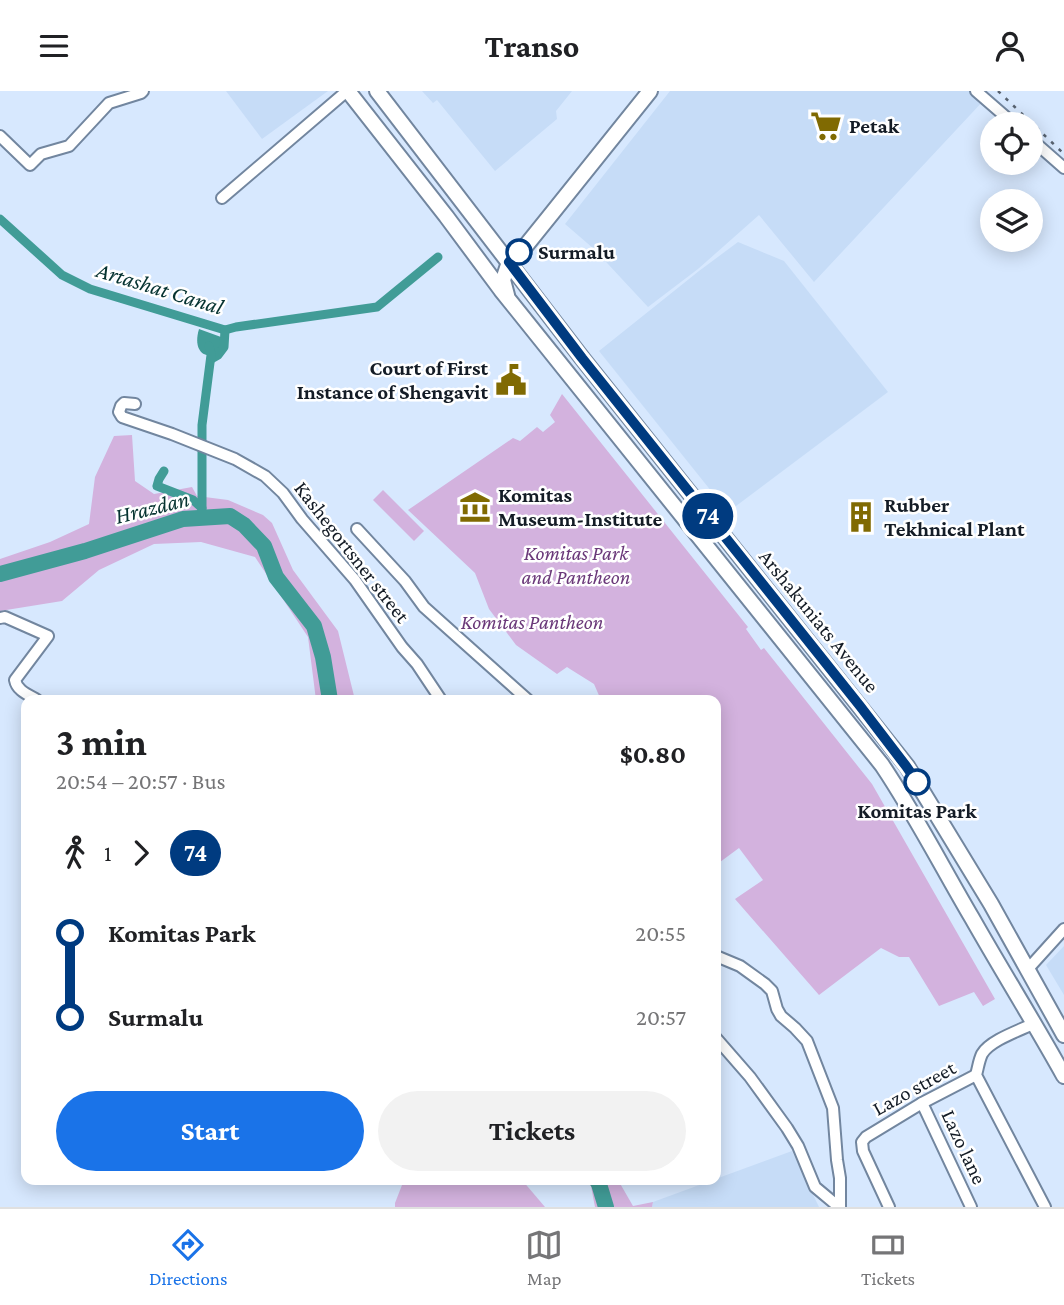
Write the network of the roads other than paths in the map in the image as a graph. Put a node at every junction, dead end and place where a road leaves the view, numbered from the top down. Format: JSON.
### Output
{"nodes":[{"id":1,"x":143,"y":91,"type":"edge"},
{"id":2,"x":347,"y":91,"type":"edge"},
{"id":3,"x":377,"y":91,"type":"edge"},
{"id":4,"x":650,"y":91,"type":"edge"},
{"id":5,"x":976,"y":91,"type":"edge"},
{"id":6,"x":1000,"y":112,"type":"edge"},
{"id":7,"x":0,"y":136,"type":"edge"},
{"id":8,"x":1043,"y":150,"type":"edge"},
{"id":9,"x":1064,"y":168,"type":"edge"},
{"id":10,"x":222,"y":198,"type":"dead end"},
{"id":11,"x":493,"y":242,"type":"junction"},
{"id":12,"x":527,"y":244,"type":"junction"},
{"id":13,"x":475,"y":254,"type":"junction"},
{"id":14,"x":509,"y":262,"type":"junction"},
{"id":15,"x":508,"y":296,"type":"junction"},
{"id":16,"x":135,"y":404,"type":"dead end"},
{"id":17,"x":357,"y":529,"type":"dead end"},
{"id":18,"x":0,"y":618,"type":"edge"},
{"id":19,"x":28,"y":695,"type":"edge"},
{"id":20,"x":438,"y":695,"type":"edge"},
{"id":21,"x":522,"y":695,"type":"edge"},
{"id":22,"x":1064,"y":929,"type":"edge"},
{"id":23,"x":721,"y":958,"type":"edge"},
{"id":24,"x":1027,"y":969,"type":"junction"},
{"id":25,"x":1035,"y":1023,"type":"junction"},
{"id":26,"x":1064,"y":1035,"type":"edge"},
{"id":27,"x":721,"y":1044,"type":"edge"},
{"id":28,"x":1063,"y":1072,"type":"edge"},
{"id":29,"x":976,"y":1075,"type":"junction"},
{"id":30,"x":922,"y":1103,"type":"junction"},
{"id":31,"x":840,"y":1207,"type":"edge"},
{"id":32,"x":889,"y":1207,"type":"edge"},
{"id":33,"x":971,"y":1207,"type":"edge"},
{"id":34,"x":1045,"y":1207,"type":"edge"}],
"edges":[{"from":1,"to":7,"type":"street"},
{"from":2,"to":10,"type":"street"},
{"from":2,"to":13,"type":"main road","name":"Arshakuniats Avenue"},
{"from":3,"to":11,"type":"main road","name":"Arshakuniats Avenue"},
{"from":4,"to":12,"type":"main road"},
{"from":5,"to":6,"type":"street"},
{"from":8,"to":9,"type":"street"},
{"from":11,"to":12,"type":"main road"},
{"from":11,"to":14,"type":"main road","name":"Arshakuniats Avenue"},
{"from":12,"to":14,"type":"main road"},
{"from":13,"to":14,"type":"main road"},
{"from":13,"to":15,"type":"main road","name":"Arshakuniats Avenue"},
{"from":14,"to":15,"type":"main road"},
{"from":14,"to":24,"type":"main road","name":"Arshakuniats Avenue"},
{"from":15,"to":25,"type":"main road","name":"Arshakuniats Avenue"},
{"from":16,"to":20,"type":"street","name":"Kashegortsner street"},
{"from":17,"to":21,"type":"street","name":"Kashegortsner street"},
{"from":18,"to":19,"type":"street"},
{"from":22,"to":24,"type":"street"},
{"from":23,"to":31,"type":"street"},
{"from":24,"to":26,"type":"main road","name":"Arshakuniats Avenue"},
{"from":25,"to":28,"type":"main road","name":"Arshakuniats Avenue"},
{"from":25,"to":29,"type":"street"},
{"from":27,"to":31,"type":"street"},
{"from":29,"to":30,"type":"street","name":"Lazo street"},
{"from":29,"to":34,"type":"street"},
{"from":30,"to":32,"type":"street","name":"Lazo street"},
{"from":30,"to":33,"type":"street","name":"Lazo lane"}]}
